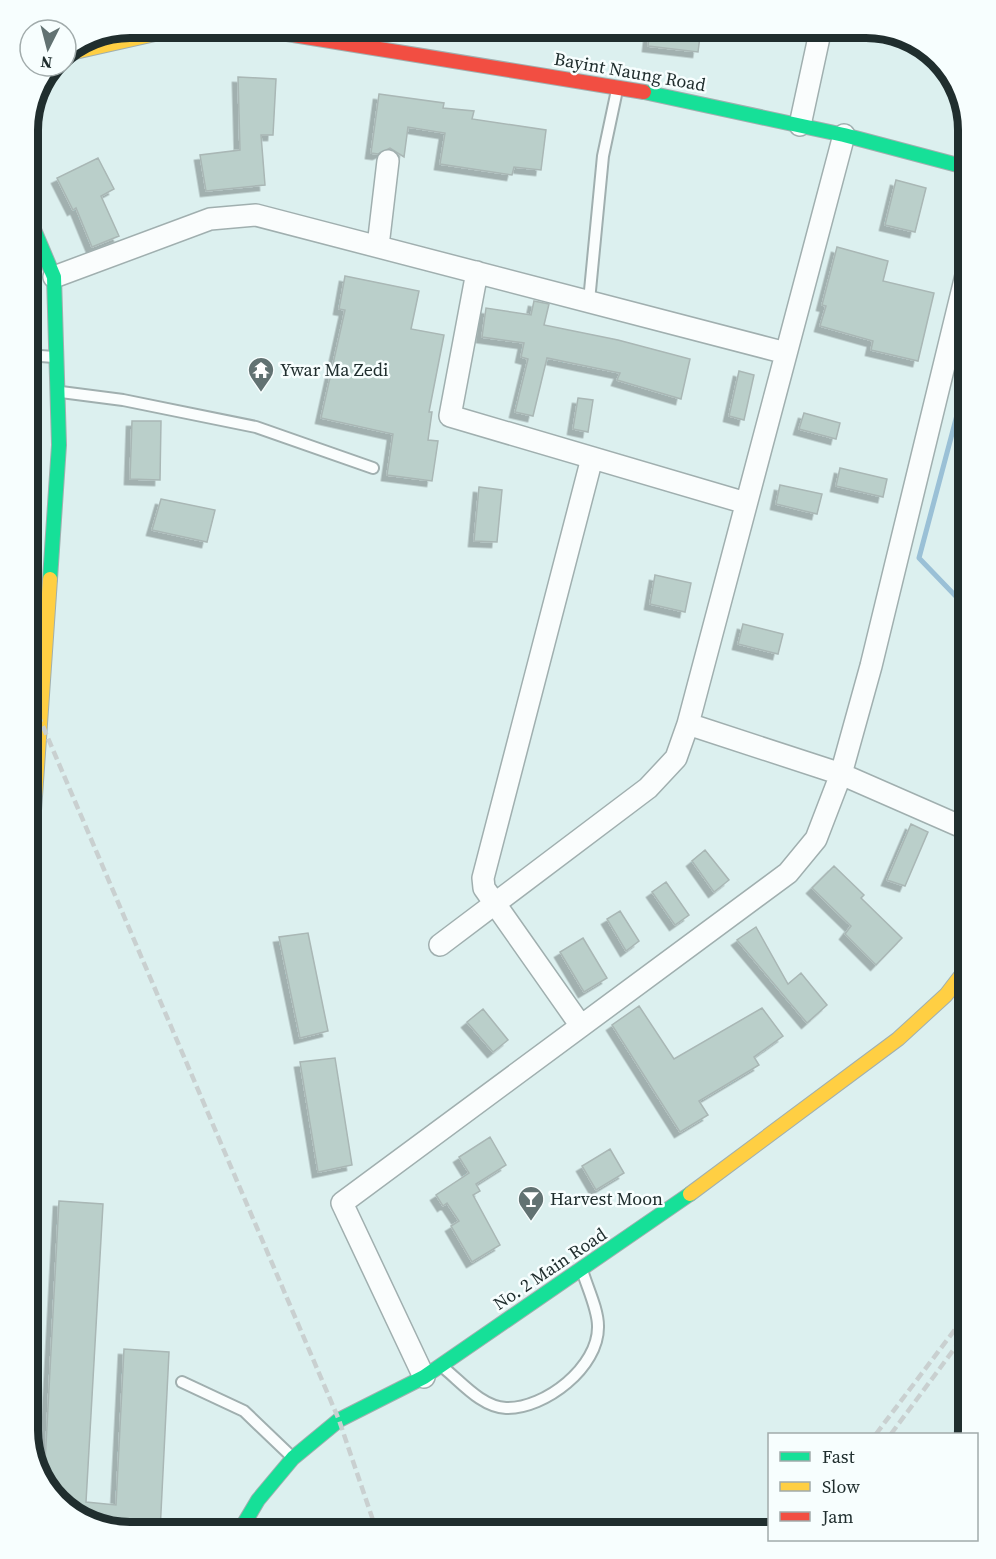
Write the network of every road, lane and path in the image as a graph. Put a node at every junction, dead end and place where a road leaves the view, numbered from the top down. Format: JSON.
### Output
{"nodes":[{"id":1,"x":137,"y":38,"type":"edge"},
{"id":2,"x":344,"y":38,"type":"edge"},
{"id":3,"x":819,"y":38,"type":"edge"},
{"id":4,"x":369,"y":40,"type":"edge"},
{"id":5,"x":84,"y":50,"type":"edge"},
{"id":6,"x":617,"y":87,"type":"junction"},
{"id":7,"x":800,"y":125,"type":"junction"},
{"id":8,"x":844,"y":135,"type":"junction"},
{"id":9,"x":388,"y":161,"type":"dead end"},
{"id":10,"x":958,"y":165,"type":"edge"},
{"id":11,"x":38,"y":239,"type":"edge"},
{"id":12,"x":378,"y":246,"type":"junction"},
{"id":13,"x":477,"y":272,"type":"junction"},
{"id":14,"x":54,"y":277,"type":"junction"},
{"id":15,"x":589,"y":301,"type":"junction"},
{"id":16,"x":958,"y":308,"type":"edge"},
{"id":17,"x":786,"y":353,"type":"junction"},
{"id":18,"x":38,"y":356,"type":"edge"},
{"id":19,"x":56,"y":357,"type":"junction"},
{"id":20,"x":57,"y":391,"type":"junction"},
{"id":21,"x":592,"y":458,"type":"junction"},
{"id":22,"x":373,"y":468,"type":"dead end"},
{"id":23,"x":746,"y":503,"type":"junction"},
{"id":24,"x":688,"y":724,"type":"junction"},
{"id":25,"x":38,"y":752,"type":"edge"},
{"id":26,"x":841,"y":774,"type":"junction"},
{"id":27,"x":958,"y":825,"type":"edge"},
{"id":28,"x":495,"y":903,"type":"junction"},
{"id":29,"x":440,"y":945,"type":"dead end"},
{"id":30,"x":958,"y":979,"type":"edge"},
{"id":31,"x":581,"y":1026,"type":"junction"},
{"id":32,"x":582,"y":1269,"type":"junction"},
{"id":33,"x":432,"y":1371,"type":"junction"},
{"id":34,"x":182,"y":1382,"type":"dead end"},
{"id":35,"x":293,"y":1458,"type":"junction"},
{"id":36,"x":245,"y":1521,"type":"edge"}],
"edges":[{"from":1,"to":5,"type":"main road"},
{"from":2,"to":4,"type":"main road","name":"Bayint Naung Road"},
{"from":3,"to":7,"type":"street"},
{"from":4,"to":6,"type":"main road","name":"Bayint Naung Road"},
{"from":6,"to":7,"type":"main road","name":"Bayint Naung Road"},
{"from":6,"to":15,"type":"lane"},
{"from":7,"to":8,"type":"main road","name":"Bayint Naung Road"},
{"from":8,"to":10,"type":"main road","name":"Bayint Naung Road"},
{"from":8,"to":17,"type":"street"},
{"from":9,"to":12,"type":"street"},
{"from":11,"to":14,"type":"main road"},
{"from":12,"to":13,"type":"street"},
{"from":12,"to":14,"type":"street"},
{"from":13,"to":15,"type":"street"},
{"from":13,"to":21,"type":"street"},
{"from":14,"to":19,"type":"main road"},
{"from":15,"to":17,"type":"street"},
{"from":16,"to":26,"type":"street"},
{"from":17,"to":23,"type":"street"},
{"from":18,"to":19,"type":"lane"},
{"from":19,"to":20,"type":"main road"},
{"from":20,"to":22,"type":"lane"},
{"from":20,"to":25,"type":"main road"},
{"from":21,"to":23,"type":"street"},
{"from":21,"to":28,"type":"street"},
{"from":23,"to":24,"type":"street"},
{"from":24,"to":26,"type":"street"},
{"from":24,"to":28,"type":"street"},
{"from":26,"to":27,"type":"street"},
{"from":26,"to":31,"type":"street"},
{"from":28,"to":29,"type":"street"},
{"from":28,"to":31,"type":"street"},
{"from":30,"to":32,"type":"main road","name":"No. 2 Main Road"},
{"from":31,"to":33,"type":"street"},
{"from":32,"to":33,"type":"main road","name":"No. 2 Main Road"},
{"from":32,"to":33,"type":"lane"},
{"from":33,"to":35,"type":"main road","name":"No. 2 Main Road"},
{"from":34,"to":35,"type":"lane"},
{"from":35,"to":36,"type":"main road","name":"No. 2 Main Road"}]}
